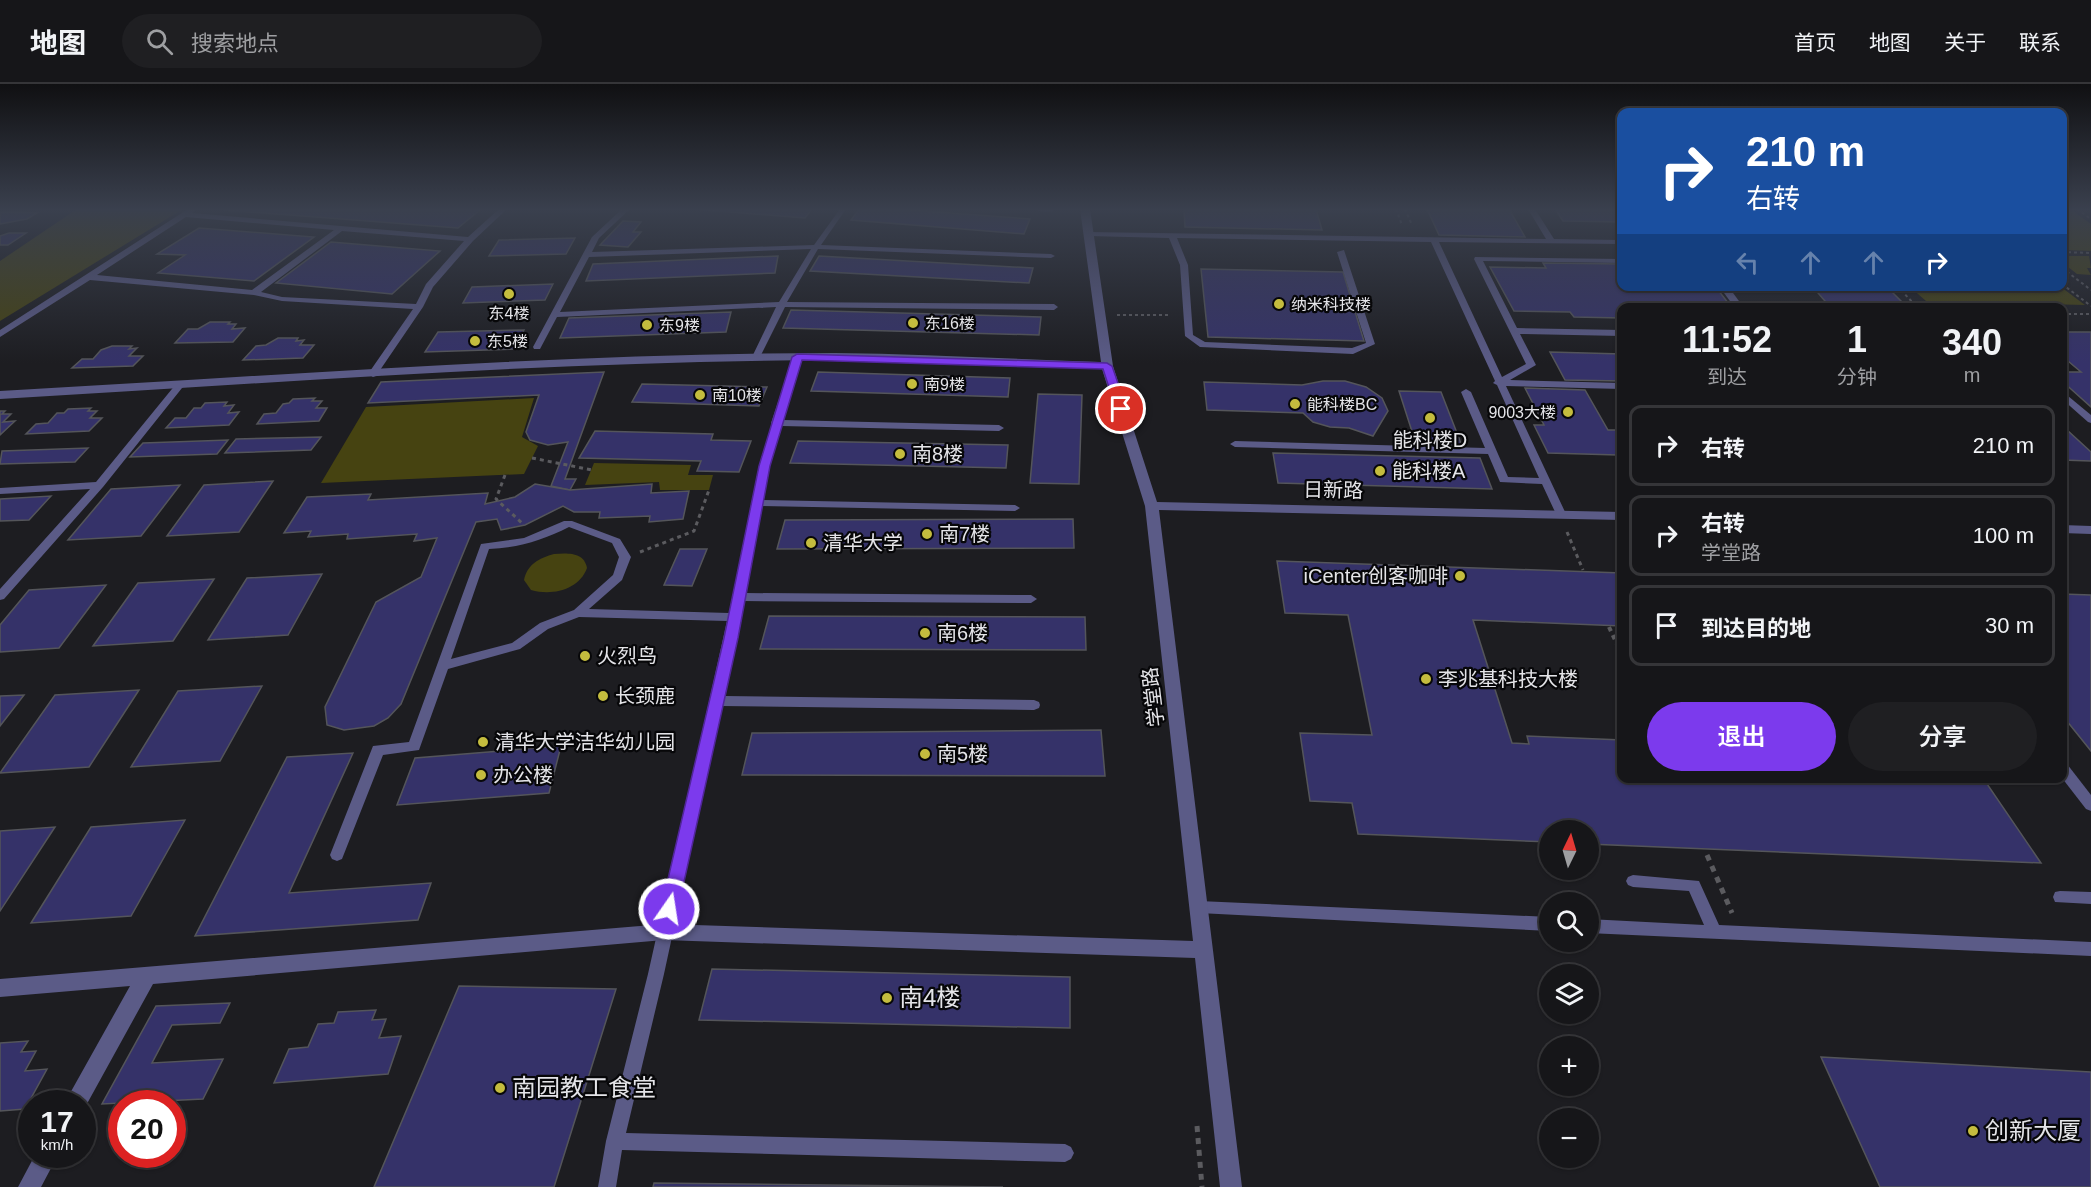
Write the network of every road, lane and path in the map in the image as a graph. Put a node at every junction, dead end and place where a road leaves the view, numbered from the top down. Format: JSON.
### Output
{"nodes":[{"id":1,"x":115,"y":260,"type":"edge"},
{"id":2,"x":298,"y":260,"type":"edge"},
{"id":3,"x":451,"y":260,"type":"edge"},
{"id":4,"x":584,"y":260,"type":"edge"},
{"id":5,"x":806,"y":260,"type":"edge"},
{"id":6,"x":1092,"y":260,"type":"edge"},
{"id":7,"x":1182,"y":260,"type":"edge"},
{"id":8,"x":1344,"y":260,"type":"edge"},
{"id":9,"x":1443,"y":260,"type":"edge"},
{"id":10,"x":1479,"y":260,"type":"edge"},
{"id":11,"x":1584,"y":260,"type":"edge"},
{"id":12,"x":1617,"y":261,"type":"edge"},
{"id":13,"x":2067,"y":272,"type":"edge"},
{"id":14,"x":88,"y":278,"type":"junction"},
{"id":15,"x":2067,"y":288,"type":"edge"},
{"id":16,"x":2091,"y":290,"type":"edge"},
{"id":17,"x":1727,"y":291,"type":"edge"},
{"id":18,"x":1902,"y":291,"type":"edge"},
{"id":19,"x":254,"y":293,"type":"junction"},
{"id":20,"x":1736,"y":303,"type":"edge"},
{"id":21,"x":1913,"y":303,"type":"edge"},
{"id":22,"x":780,"y":304,"type":"junction"},
{"id":23,"x":2091,"y":306,"type":"edge"},
{"id":24,"x":419,"y":307,"type":"junction"},
{"id":25,"x":1054,"y":307,"type":"dead end"},
{"id":26,"x":2067,"y":314,"type":"edge"},
{"id":27,"x":2091,"y":314,"type":"edge"},
{"id":28,"x":554,"y":315,"type":"junction"},
{"id":29,"x":1116,"y":315,"type":"dead end"},
{"id":30,"x":1187,"y":315,"type":"junction"},
{"id":31,"x":1514,"y":331,"type":"junction"},
{"id":32,"x":1617,"y":333,"type":"edge"},
{"id":33,"x":0,"y":334,"type":"edge"},
{"id":34,"x":537,"y":347,"type":"dead end"},
{"id":35,"x":756,"y":357,"type":"junction"},
{"id":36,"x":797,"y":357,"type":"junction"},
{"id":37,"x":1107,"y":366,"type":"junction"},
{"id":38,"x":373,"y":374,"type":"junction"},
{"id":39,"x":1498,"y":383,"type":"junction"},
{"id":40,"x":179,"y":386,"type":"junction"},
{"id":41,"x":1617,"y":386,"type":"edge"},
{"id":42,"x":1466,"y":392,"type":"dead end"},
{"id":43,"x":0,"y":395,"type":"edge"},
{"id":44,"x":2067,"y":398,"type":"edge"},
{"id":45,"x":2091,"y":420,"type":"edge"},
{"id":46,"x":776,"y":423,"type":"junction"},
{"id":47,"x":999,"y":428,"type":"dead end"},
{"id":48,"x":1235,"y":444,"type":"dead end"},
{"id":49,"x":1491,"y":451,"type":"junction"},
{"id":50,"x":532,"y":458,"type":"dead end"},
{"id":51,"x":592,"y":470,"type":"dead end"},
{"id":52,"x":505,"y":475,"type":"dead end"},
{"id":53,"x":1545,"y":481,"type":"junction"},
{"id":54,"x":99,"y":484,"type":"junction"},
{"id":55,"x":709,"y":490,"type":"dead end"},
{"id":56,"x":0,"y":491,"type":"edge"},
{"id":57,"x":757,"y":504,"type":"junction"},
{"id":58,"x":1152,"y":506,"type":"junction"},
{"id":59,"x":1015,"y":508,"type":"dead end"},
{"id":60,"x":1561,"y":514,"type":"junction"},
{"id":61,"x":1617,"y":516,"type":"edge"},
{"id":62,"x":2067,"y":529,"type":"edge"},
{"id":63,"x":2091,"y":530,"type":"edge"},
{"id":64,"x":538,"y":538,"type":"junction"},
{"id":65,"x":625,"y":556,"type":"junction"},
{"id":66,"x":1583,"y":570,"type":"dead end"},
{"id":67,"x":0,"y":596,"type":"edge"},
{"id":68,"x":740,"y":597,"type":"junction"},
{"id":69,"x":1031,"y":599,"type":"dead end"},
{"id":70,"x":578,"y":613,"type":"junction"},
{"id":71,"x":736,"y":616,"type":"junction"},
{"id":72,"x":1609,"y":627,"type":"dead end"},
{"id":73,"x":1617,"y":644,"type":"edge"},
{"id":74,"x":442,"y":666,"type":"junction"},
{"id":75,"x":717,"y":701,"type":"junction"},
{"id":76,"x":1034,"y":705,"type":"dead end"},
{"id":77,"x":2067,"y":774,"type":"edge"},
{"id":78,"x":2091,"y":805,"type":"edge"},
{"id":79,"x":337,"y":855,"type":"dead end"},
{"id":80,"x":1707,"y":855,"type":"dead end"},
{"id":81,"x":1633,"y":882,"type":"dead end"},
{"id":82,"x":2060,"y":897,"type":"dead end"},
{"id":83,"x":2091,"y":898,"type":"edge"},
{"id":84,"x":1199,"y":907,"type":"junction"},
{"id":85,"x":1539,"y":923,"type":"edge"},
{"id":86,"x":1599,"y":927,"type":"edge"},
{"id":87,"x":664,"y":932,"type":"junction"},
{"id":88,"x":1714,"y":932,"type":"junction"},
{"id":89,"x":1741,"y":933,"type":"junction"},
{"id":90,"x":2091,"y":949,"type":"edge"},
{"id":91,"x":1204,"y":950,"type":"junction"},
{"id":92,"x":147,"y":978,"type":"junction"},
{"id":93,"x":0,"y":988,"type":"edge"},
{"id":94,"x":83,"y":1090,"type":"edge"},
{"id":95,"x":1196,"y":1116,"type":"dead end"},
{"id":96,"x":615,"y":1141,"type":"junction"},
{"id":97,"x":1065,"y":1153,"type":"dead end"},
{"id":98,"x":40,"y":1168,"type":"edge"},
{"id":99,"x":29,"y":1187,"type":"edge"},
{"id":100,"x":607,"y":1187,"type":"edge"},
{"id":101,"x":1202,"y":1187,"type":"edge"},
{"id":102,"x":1231,"y":1187,"type":"edge"}],
"edges":[{"from":1,"to":14,"type":"lane"},
{"from":2,"to":19,"type":"lane"},
{"from":3,"to":24,"type":"lane"},
{"from":4,"to":28,"type":"lane"},
{"from":5,"to":22,"type":"lane"},
{"from":6,"to":37,"type":"street","name":"学堂路"},
{"from":7,"to":30,"type":"lane"},
{"from":8,"to":30,"type":"lane"},
{"from":9,"to":39,"type":"lane"},
{"from":10,"to":31,"type":"lane"},
{"from":11,"to":12,"type":"lane"},
{"from":13,"to":16,"type":"path"},
{"from":14,"to":19,"type":"lane"},
{"from":14,"to":33,"type":"lane"},
{"from":15,"to":23,"type":"path"},
{"from":17,"to":20,"type":"lane"},
{"from":18,"to":21,"type":"path"},
{"from":19,"to":24,"type":"lane"},
{"from":22,"to":25,"type":"lane"},
{"from":22,"to":28,"type":"lane"},
{"from":22,"to":35,"type":"lane"},
{"from":24,"to":38,"type":"lane"},
{"from":26,"to":27,"type":"path"},
{"from":28,"to":34,"type":"lane"},
{"from":29,"to":30,"type":"path"},
{"from":31,"to":32,"type":"lane"},
{"from":31,"to":39,"type":"lane"},
{"from":35,"to":36,"type":"street"},
{"from":35,"to":38,"type":"street"},
{"from":36,"to":37,"type":"street"},
{"from":36,"to":46,"type":"lane"},
{"from":37,"to":58,"type":"street","name":"学堂路"},
{"from":38,"to":40,"type":"street"},
{"from":39,"to":41,"type":"lane"},
{"from":39,"to":53,"type":"lane"},
{"from":40,"to":43,"type":"street"},
{"from":40,"to":54,"type":"lane"},
{"from":42,"to":49,"type":"lane"},
{"from":44,"to":45,"type":"lane"},
{"from":46,"to":47,"type":"lane"},
{"from":46,"to":57,"type":"lane"},
{"from":48,"to":49,"type":"lane"},
{"from":49,"to":53,"type":"lane"},
{"from":50,"to":51,"type":"path"},
{"from":52,"to":64,"type":"path"},
{"from":53,"to":60,"type":"lane"},
{"from":54,"to":56,"type":"lane"},
{"from":54,"to":67,"type":"lane"},
{"from":55,"to":65,"type":"path"},
{"from":57,"to":59,"type":"lane"},
{"from":57,"to":68,"type":"lane"},
{"from":58,"to":60,"type":"street","name":"日新路"},
{"from":58,"to":84,"type":"street","name":"学堂路"},
{"from":60,"to":61,"type":"street","name":"日新路"},
{"from":60,"to":66,"type":"path"},
{"from":62,"to":63,"type":"street"},
{"from":64,"to":65,"type":"lane"},
{"from":64,"to":74,"type":"lane"},
{"from":65,"to":70,"type":"lane"},
{"from":68,"to":69,"type":"lane"},
{"from":68,"to":71,"type":"lane"},
{"from":70,"to":71,"type":"lane"},
{"from":70,"to":74,"type":"lane"},
{"from":71,"to":75,"type":"lane"},
{"from":72,"to":73,"type":"path"},
{"from":74,"to":79,"type":"lane"},
{"from":75,"to":76,"type":"lane"},
{"from":75,"to":87,"type":"lane"},
{"from":77,"to":78,"type":"lane"},
{"from":80,"to":89,"type":"path"},
{"from":81,"to":88,"type":"lane"},
{"from":82,"to":83,"type":"lane"},
{"from":84,"to":85,"type":"lane"},
{"from":84,"to":91,"type":"street","name":"学堂路"},
{"from":86,"to":88,"type":"lane"},
{"from":87,"to":91,"type":"street"},
{"from":87,"to":92,"type":"street"},
{"from":87,"to":96,"type":"lane"},
{"from":88,"to":89,"type":"lane"},
{"from":89,"to":90,"type":"lane"},
{"from":91,"to":102,"type":"street","name":"学堂路"},
{"from":92,"to":93,"type":"street"},
{"from":92,"to":94,"type":"street"},
{"from":95,"to":101,"type":"path"},
{"from":96,"to":97,"type":"lane"},
{"from":96,"to":100,"type":"lane"},
{"from":98,"to":99,"type":"street"}]}
